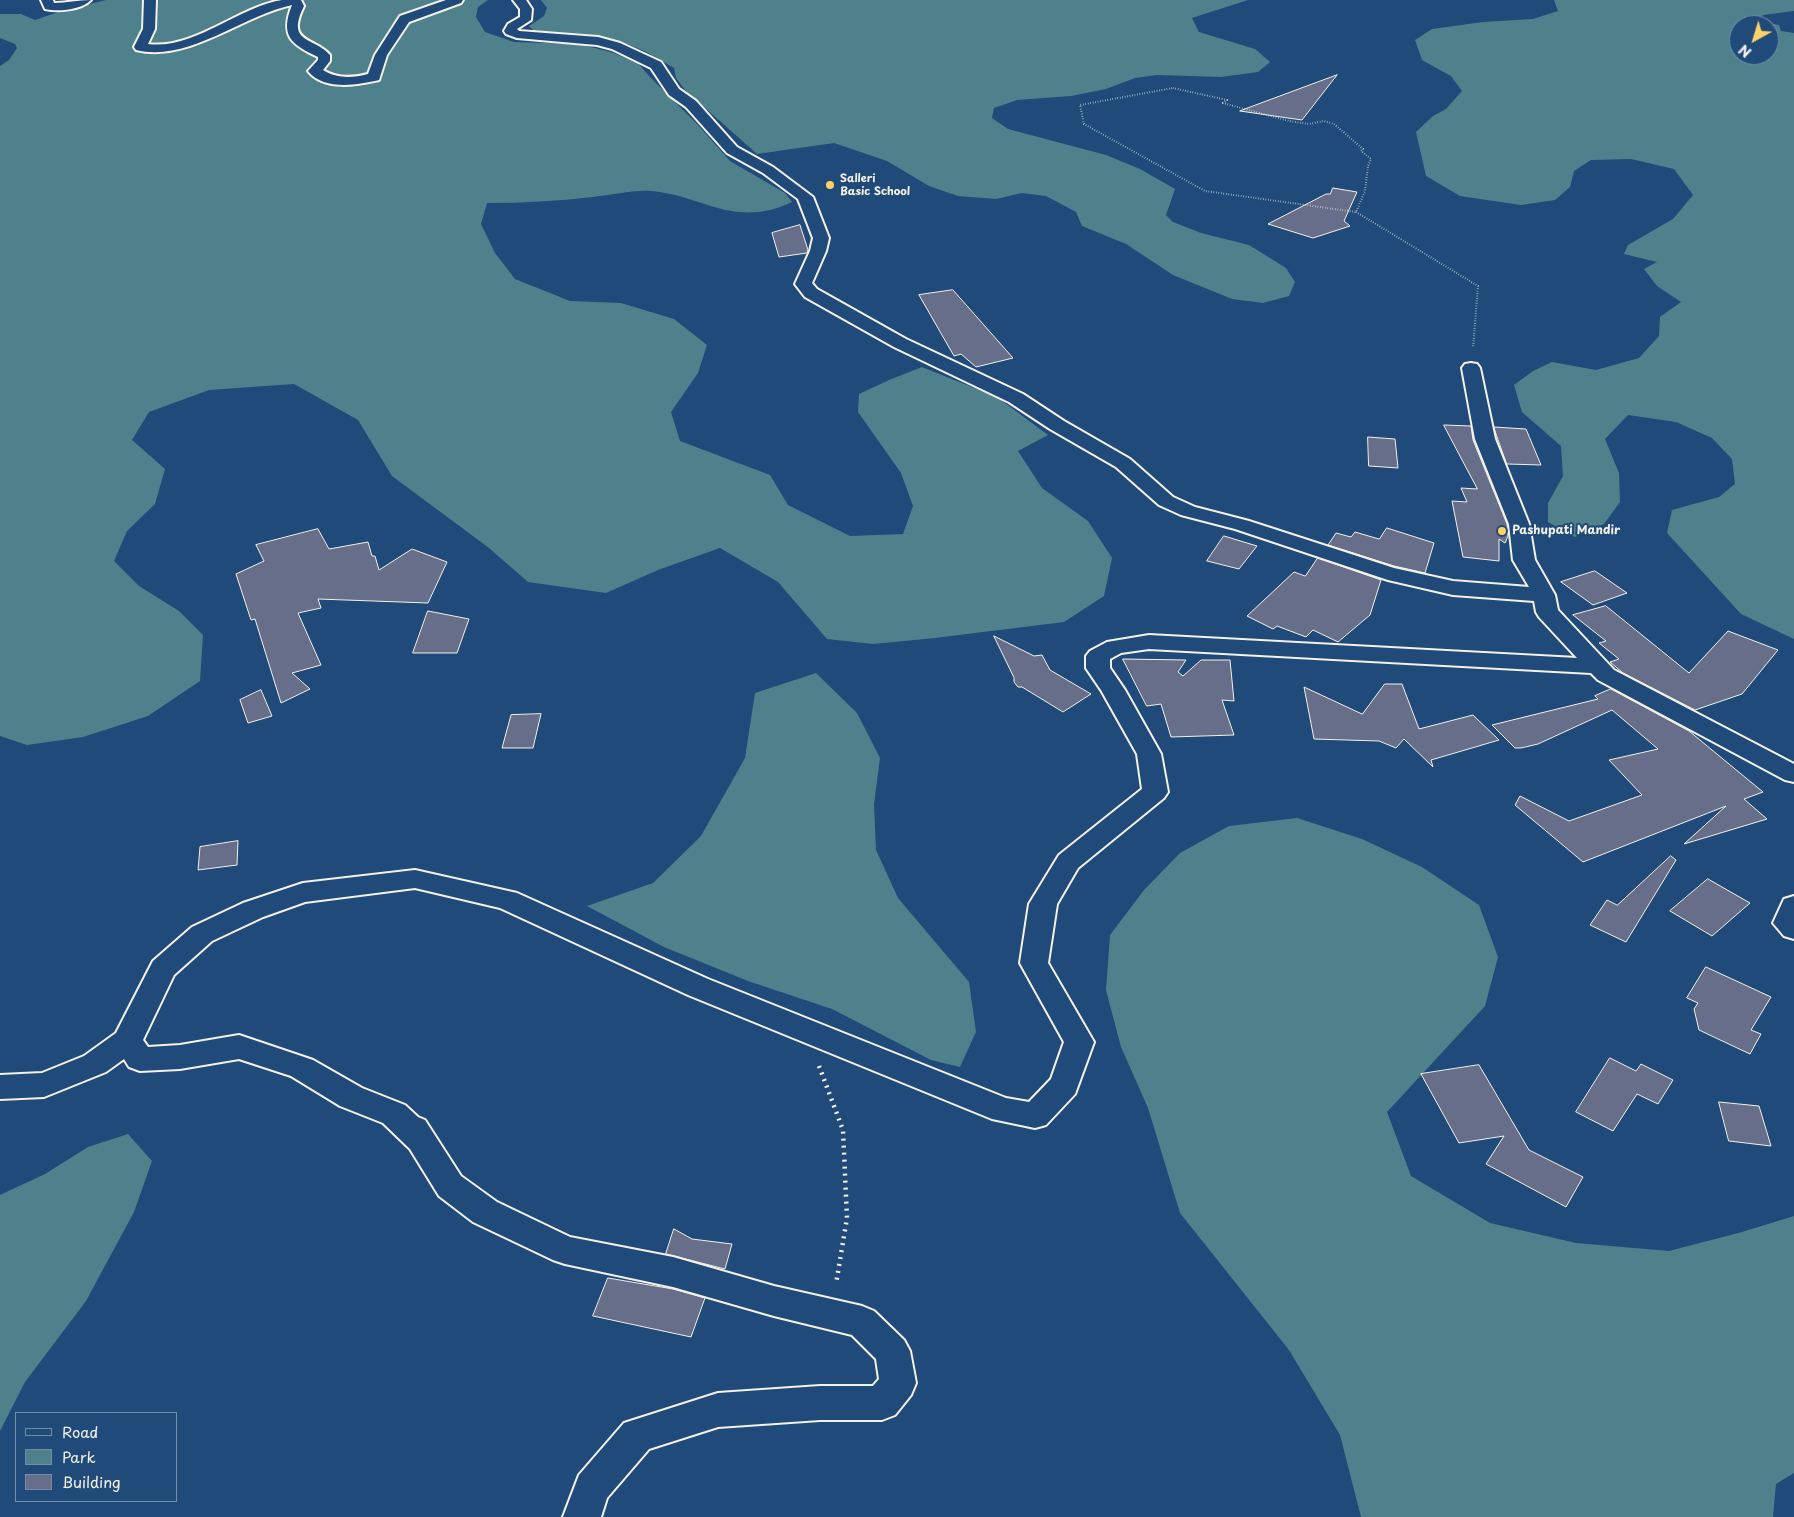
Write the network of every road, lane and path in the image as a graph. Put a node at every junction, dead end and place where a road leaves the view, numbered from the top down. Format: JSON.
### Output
{"nodes":[{"id":1,"x":47,"y":0,"type":"edge"},
{"id":2,"x":85,"y":0,"type":"edge"},
{"id":3,"x":150,"y":0,"type":"edge"},
{"id":4,"x":456,"y":0,"type":"edge"},
{"id":5,"x":520,"y":0,"type":"edge"},
{"id":6,"x":1356,"y":212,"type":"junction"},
{"id":7,"x":1471,"y":368,"type":"joint"},
{"id":8,"x":1544,"y":595,"type":"junction"},
{"id":9,"x":1597,"y":666,"type":"junction"},
{"id":10,"x":1794,"y":774,"type":"edge"},
{"id":11,"x":1794,"y":906,"type":"edge"},
{"id":12,"x":1794,"y":929,"type":"edge"},
{"id":13,"x":128,"y":1041,"type":"junction"},
{"id":14,"x":818,"y":1065,"type":"dead end"},
{"id":15,"x":0,"y":1087,"type":"edge"},
{"id":16,"x":829,"y":1314,"type":"junction"},
{"id":17,"x":582,"y":1517,"type":"edge"}],
"edges":[{"from":1,"to":2,"type":"street"},
{"from":3,"to":4,"type":"street"},
{"from":5,"to":8,"type":"street"},
{"from":6,"to":6,"type":"path"},
{"from":6,"to":7,"type":"path"},
{"from":7,"to":8,"type":"street"},
{"from":8,"to":9,"type":"street"},
{"from":9,"to":10,"type":"street"},
{"from":9,"to":13,"type":"street"},
{"from":11,"to":12,"type":"street"},
{"from":13,"to":15,"type":"street"},
{"from":13,"to":16,"type":"street"},
{"from":14,"to":16,"type":"path"},
{"from":16,"to":17,"type":"street"}]}
